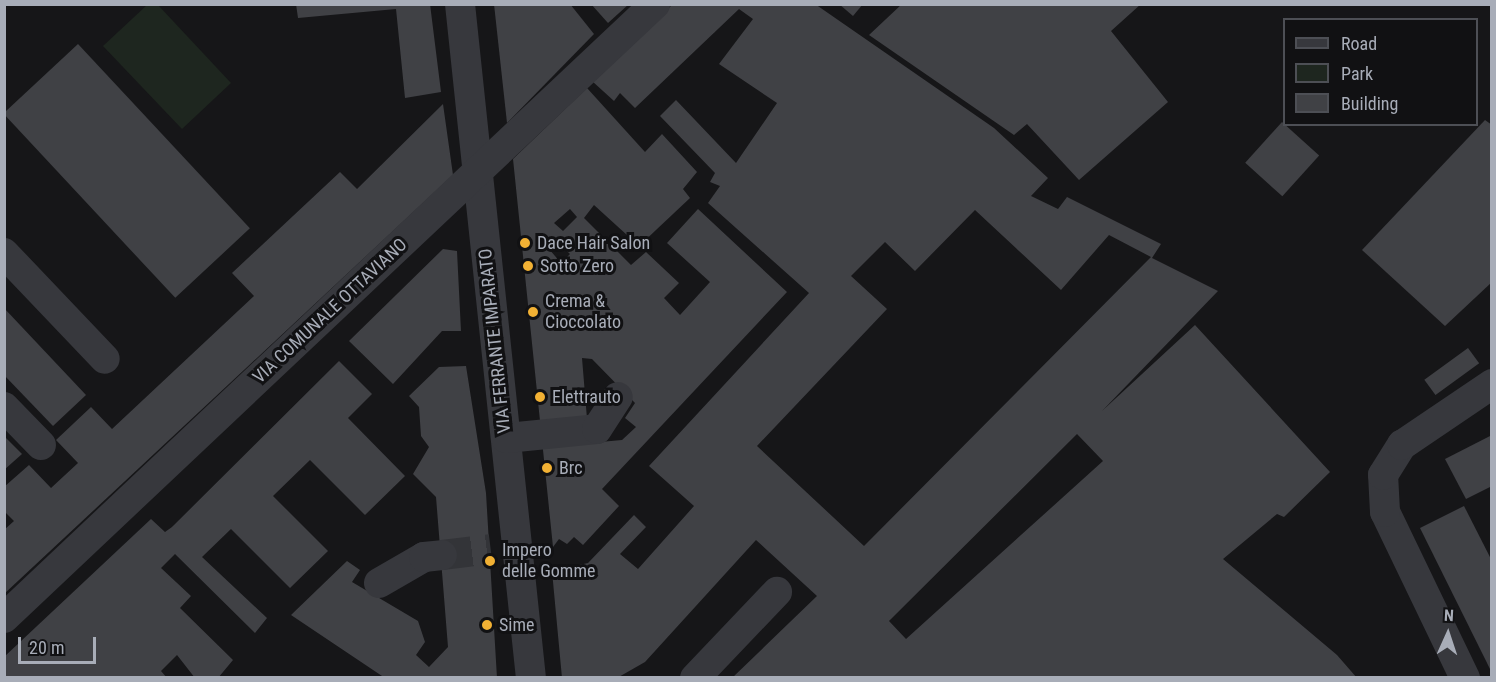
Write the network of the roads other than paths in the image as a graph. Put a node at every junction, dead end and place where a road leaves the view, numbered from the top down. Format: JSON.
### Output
{"nodes":[{"id":1,"x":460,"y":4,"type":"edge"},
{"id":2,"x":655,"y":4,"type":"edge"},
{"id":3,"x":476,"y":174,"type":"junction"},
{"id":4,"x":4,"y":253,"type":"edge"},
{"id":5,"x":105,"y":359,"type":"dead end"},
{"id":6,"x":1491,"y":384,"type":"edge"},
{"id":7,"x":618,"y":397,"type":"dead end"},
{"id":8,"x":4,"y":406,"type":"edge"},
{"id":9,"x":506,"y":438,"type":"junction"},
{"id":10,"x":41,"y":445,"type":"dead end"},
{"id":11,"x":442,"y":555,"type":"tunnel mouth"},
{"id":12,"x":379,"y":583,"type":"dead end"},
{"id":13,"x":777,"y":592,"type":"dead end"},
{"id":14,"x":4,"y":618,"type":"edge"},
{"id":15,"x":531,"y":678,"type":"edge"},
{"id":16,"x":695,"y":678,"type":"edge"},
{"id":17,"x":1465,"y":678,"type":"edge"}],
"edges":[{"from":1,"to":3,"type":"street","name":"VIA FERRANTE IMPARATO"},
{"from":2,"to":3,"type":"street","name":"VIA COMUNALE OTTAVIANO"},
{"from":3,"to":9,"type":"street","name":"VIA FERRANTE IMPARATO"},
{"from":3,"to":14,"type":"street","name":"VIA COMUNALE OTTAVIANO"},
{"from":4,"to":5,"type":"street"},
{"from":6,"to":17,"type":"street"},
{"from":7,"to":9,"type":"street"},
{"from":8,"to":10,"type":"street"},
{"from":9,"to":15,"type":"street","name":"VIA FERRANTE IMPARATO"},
{"from":11,"to":12,"type":"street"},
{"from":13,"to":16,"type":"street"}]}
